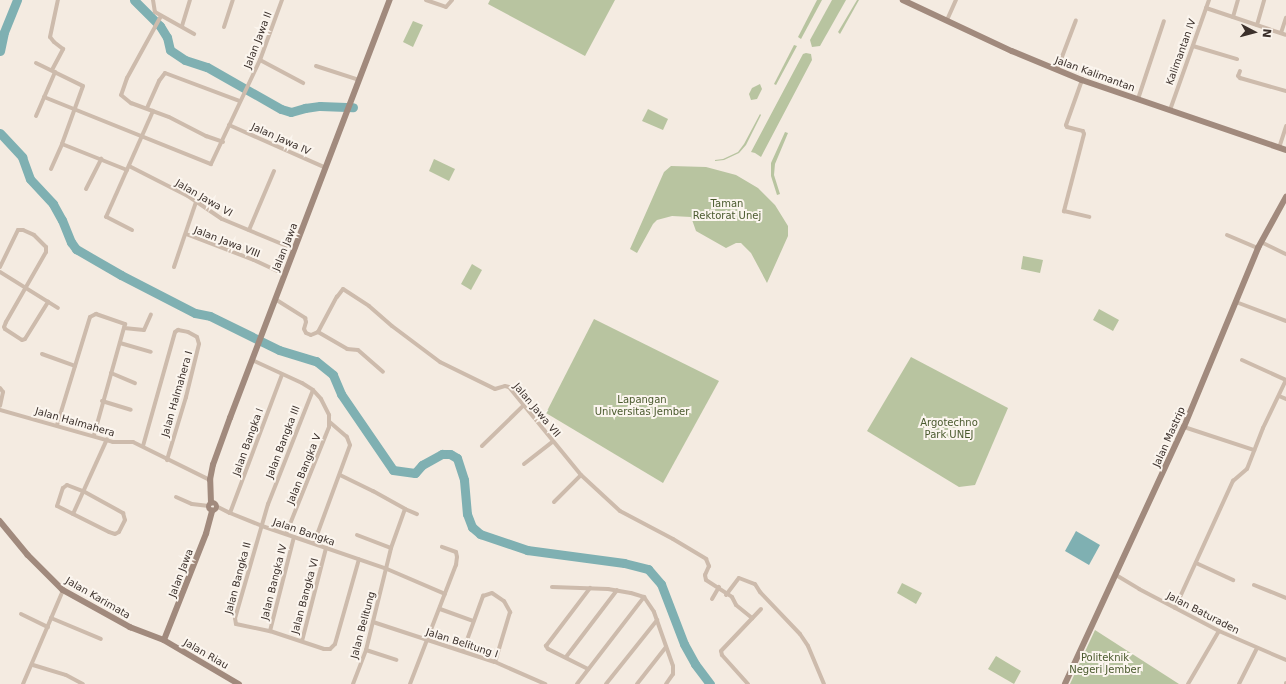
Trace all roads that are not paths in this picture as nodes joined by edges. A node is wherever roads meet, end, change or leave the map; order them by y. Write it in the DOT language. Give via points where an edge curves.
graph roads {
  1 [pos="58,0"];
  2 [pos="153,0"];
  3 [pos="190,0"];
  4 [pos="233,0"];
  5 [pos="282,0"];
  6 [pos="390,0"];
  7 [pos="426,0"];
  8 [pos="452,0"];
  9 [pos="903,0"];
  10 [pos="956,0"];
  11 [pos="1209,0"];
  12 [pos="1238,0"];
  13 [pos="1264,0"];
  14 [pos="1206,8"];
  15 [pos="1233,17"];
  16 [pos="160,18"];
  17 [pos="1286,18"];
  18 [pos="947,20"];
  19 [pos="1076,20"];
  20 [pos="1164,21"];
  21 [pos="182,26"];
  22 [pos="224,26"];
  23 [pos="1257,26"];
  24 [pos="194,34"];
  25 [pos="1284,34"];
  26 [pos="1193,46"];
  27 [pos="1237,58"];
  28 [pos="260,60"];
  29 [pos="36,63"];
  30 [pos="316,66"];
  31 [pos="1057,70"];
  32 [pos="54,71"];
  33 [pos="1240,71"];
  34 [pos="359,80"];
  35 [pos="1082,80"];
  36 [pos="303,83"];
  37 [pos="1286,91"];
  38 [pos="44,97"];
  39 [pos="1138,99"];
  40 [pos="240,101"];
  41 [pos="147,108"];
  42 [pos="76,110"];
  43 [pos="1170,110"];
  44 [pos="153,111"];
  45 [pos="36,116"];
  46 [pos="229,125"];
  47 [pos="1286,126"];
  48 [pos="142,137"];
  49 [pos="223,142"];
  50 [pos="62,144"];
  51 [pos="1279,148"];
  52 [pos="1286,150"];
  53 [pos="101,159"];
  54 [pos="128,168"];
  55 [pos="326,168"];
  56 [pos="51,169"];
  57 [pos="274,171"];
  58 [pos="86,189"];
  59 [pos="1286,196"];
  60 [pos="196,202"];
  61 [pos="1089,216"];
  62 [pos="132,230"];
  63 [pos="249,230"];
  64 [pos="186,234"];
  65 [pos="1226,235"];
  66 [pos="1260,245"];
  67 [pos="294,249"];
  68 [pos="1286,254"];
  69 [pos="0,266"];
  70 [pos="174,267"];
  71 [pos="0,272"];
  72 [pos="284,274"];
  73 [pos="27,288"];
  74 [pos="275,299"];
  75 [pos="48,302"];
  76 [pos="1236,302"];
  77 [pos="58,308"];
  78 [pos="151,314"];
  79 [pos="1286,321"];
  80 [pos="124,328"];
  81 [pos="318,332"];
  82 [pos="120,342"];
  83 [pos="151,352"];
  84 [pos="42,354"];
  85 [pos="253,358"];
  86 [pos="1242,360"];
  87 [pos="75,366"];
  88 [pos="383,372"];
  89 [pos="111,373"];
  90 [pos="282,375"];
  91 [pos="1286,380"];
  92 [pos="135,382"];
  93 [pos="0,388"];
  94 [pos="313,390"];
  95 [pos="1279,396"];
  96 [pos="1286,399"];
  97 [pos="102,401"];
  98 [pos="0,406"];
  99 [pos="523,406"];
  100 [pos="0,410"];
  101 [pos="131,410"];
  102 [pos="330,422"];
  103 [pos="57,425"];
  104 [pos="1184,427"];
  105 [pos="94,435"];
  106 [pos="107,440"];
  107 [pos="552,442"];
  108 [pos="143,446"];
  109 [pos="482,446"];
  110 [pos="1254,450"];
  111 [pos="167,460"];
  112 [pos="524,464"];
  113 [pos="340,475"];
  114 [pos="581,475"];
  115 [pos="210,480"];
  116 [pos="83,492"];
  117 [pos="176,497"];
  118 [pos="554,502"];
  119 [pos="218,506"];
  120 [pos="211,507"];
  121 [pos="405,509"];
  122 [pos="230,513"];
  123 [pos="73,514"];
  124 [pos="417,514"];
  125 [pos="0,521"];
  126 [pos="262,526"];
  127 [pos="286,534"];
  128 [pos="357,535"];
  129 [pos="294,536"];
  130 [pos="314,543"];
  131 [pos="442,547"];
  132 [pos="326,548"];
  133 [pos="391,548"];
  134 [pos="358,559"];
  135 [pos="1196,563"];
  136 [pos="387,569"];
  137 [pos="1116,575"];
  138 [pos="1234,580"];
  139 [pos="1254,585"];
  140 [pos="552,587"];
  141 [pos="590,588"];
  142 [pos="719,588"];
  143 [pos="64,590"];
  144 [pos="617,590"];
  145 [pos="445,594"];
  146 [pos="726,595"];
  147 [pos="644,597"];
  148 [pos="1286,598"];
  149 [pos="712,599"];
  150 [pos="1175,608"];
  151 [pos="440,609"];
  152 [pos="761,609"];
  153 [pos="21,614"];
  154 [pos="51,618"];
  155 [pos="752,618"];
  156 [pos="656,620"];
  157 [pos="473,621"];
  158 [pos="373,622"];
  159 [pos="48,627"];
  160 [pos="270,631"];
  161 [pos="1219,631"];
  162 [pos="101,639"];
  163 [pos="164,640"];
  164 [pos="302,641"];
  165 [pos="427,641"];
  166 [pos="666,647"];
  167 [pos="1257,648"];
  168 [pos="366,650"];
  169 [pos="463,651"];
  170 [pos="566,657"];
  171 [pos="396,660"];
  172 [pos="1286,660"];
  173 [pos="494,662"];
  174 [pos="32,665"];
  175 [pos="588,669"];
  176 [pos="579,683"];
  177 [pos="23,684"];
  178 [pos="83,684"];
  179 [pos="240,684"];
  180 [pos="353,684"];
  181 [pos="410,684"];
  182 [pos="545,684"];
  183 [pos="606,684"];
  184 [pos="636,684"];
  185 [pos="666,684"];
  186 [pos="748,684"];
  187 [pos="824,684"];
  188 [pos="1065,684"];
  189 [pos="1188,684"];
  190 [pos="1239,684"];
  1 -- 32 [label="street" via="50,37 63,49"];
  2 -- 16 [label="street" via="155,12"];
  3 -- 21 [label="street"];
  4 -- 22 [label="street"];
  5 -- 28 [label="street, Jalan Jawa II"];
  6 -- 34 [label="main road, Jalan Jawa"];
  7 -- 8 [label="street" via="446,7"];
  9 -- 18 [label="main road, Jalan Kalimantan"];
  10 -- 18 [label="street"];
  11 -- 14 [label="street, Kalimantan IV"];
  12 -- 15 [label="street"];
  13 -- 23 [label="street"];
  14 -- 15 [label="street"];
  14 -- 26 [label="street, Kalimantan IV"];
  15 -- 23 [label="street"];
  16 -- 21 [label="street"];
  16 -- 41 [label="street" via="120,93 131,102"];
  17 -- 25 [label="street"];
  18 -- 31 [label="main road, Jalan Kalimantan"];
  19 -- 31 [label="street"];
  20 -- 39 [label="street"];
  21 -- 24 [label="street"];
  23 -- 25 [label="street"];
  26 -- 27 [label="street"];
  26 -- 43 [label="street, Kalimantan IV"];
  28 -- 36 [label="street"];
  28 -- 40 [label="street, Jalan Jawa II"];
  29 -- 32 [label="street"];
  30 -- 34 [label="street"];
  31 -- 35 [label="main road, Jalan Kalimantan"];
  32 -- 38 [label="street"];
  32 -- 42 [label="street" via="83,85"];
  33 -- 37 [label="street" via="1240,78"];
  34 -- 55 [label="main road, Jalan Jawa"];
  35 -- 39 [label="main road, Jalan Kalimantan"];
  35 -- 61 [label="street" via="1066,124 1067,127 1083,131 1084,134 1064,210"];
  38 -- 42 [label="street"];
  38 -- 45 [label="street"];
  39 -- 43 [label="main road, Jalan Kalimantan"];
  40 -- 41 [label="street" via="165,73"];
  40 -- 46 [label="street, Jalan Jawa II"];
  41 -- 44 [label="street"];
  42 -- 48 [label="street"];
  42 -- 50 [label="street"];
  43 -- 51 [label="main road, Jalan Kalimantan"];
  44 -- 48 [label="street"];
  44 -- 49 [label="street"];
  46 -- 49 [label="street, Jalan Jawa II"];
  46 -- 55 [label="street, Jalan Jawa IV"];
  47 -- 51 [label="street"];
  48 -- 49 [label="street, Jalan Jawa II" via="209,164 213,164"];
  48 -- 54 [label="street"];
  50 -- 53 [label="street, Jalan Jawa VI"];
  50 -- 56 [label="street"];
  51 -- 52 [label="main road, Jalan Kalimantan"];
  53 -- 54 [label="street, Jalan Jawa VI"];
  53 -- 58 [label="street"];
  54 -- 60 [label="street, Jalan Jawa VI"];
  54 -- 62 [label="street" via="106,217"];
  55 -- 67 [label="main road, Jalan Jawa"];
  57 -- 63 [label="street"];
  59 -- 66 [label="main road, Jalan Mastrip"];
  60 -- 63 [label="street, Jalan Jawa VI" via="222,219"];
  60 -- 64 [label="street"];
  63 -- 67 [label="street, Jalan Jawa VI"];
  64 -- 70 [label="street"];
  64 -- 72 [label="street, Jalan Jawa VIII"];
  65 -- 66 [label="street"];
  66 -- 68 [label="street"];
  66 -- 76 [label="main road, Jalan Mastrip"];
  67 -- 72 [label="main road, Jalan Jawa"];
  69 -- 73 [label="street" via="18,230 34,235 47,249"];
  71 -- 73 [label="street"];
  72 -- 74 [label="main road, Jalan Jawa"];
  73 -- 75 [label="street"];
  73 -- 75 [label="street" via="4,327 19,338 25,339"];
  74 -- 81 [label="street" via="305,318 306,333 310,335"];
  74 -- 85 [label="main road, Jalan Jawa"];
  75 -- 77 [label="street"];
  76 -- 79 [label="street"];
  76 -- 104 [label="main road, Jalan Mastrip"];
  78 -- 80 [label="street" via="144,330"];
  80 -- 82 [label="street"];
  80 -- 87 [label="street" via="125,324 121,321 96,314 90,317"];
  81 -- 88 [label="street" via="347,349 358,350"];
  81 -- 99 [label="street, Jalan Jawa VII" via="343,289 435,358 496,390 504,386 509,387"];
  82 -- 83 [label="street"];
  82 -- 89 [label="street"];
  84 -- 87 [label="street"];
  85 -- 90 [label="street"];
  85 -- 115 [label="main road, Jalan Jawa"];
  86 -- 91 [label="street"];
  87 -- 103 [label="street"];
  89 -- 92 [label="street"];
  89 -- 97 [label="street"];
  90 -- 94 [label="street"];
  90 -- 122 [label="street, Jalan Bangka I"];
  91 -- 95 [label="street"];
  93 -- 98 [label="street" via="3,392"];
  94 -- 102 [label="street, Jalan Bangka V" via="328,410"];
  94 -- 126 [label="street, Jalan Bangka III" via="268,504"];
  95 -- 96 [label="street"];
  95 -- 110 [label="street"];
  97 -- 101 [label="street"];
  97 -- 105 [label="street"];
  99 -- 107 [label="street, Jalan Jawa VII"];
  99 -- 109 [label="street"];
  100 -- 103 [label="street, Jalan Halmahera"];
  102 -- 113 [label="street" via="350,443"];
  102 -- 127 [label="street, Jalan Bangka V"];
  103 -- 105 [label="street, Jalan Halmahera"];
  104 -- 110 [label="street"];
  104 -- 137 [label="main road, Jalan Mastrip"];
  105 -- 106 [label="street, Jalan Halmahera"];
  106 -- 108 [label="street, Jalan Halmahera" via="117,443 133,442"];
  106 -- 116 [label="street"];
  107 -- 112 [label="street"];
  107 -- 114 [label="street, Jalan Jawa VII"];
  108 -- 111 [label="street, Jalan Halmahera"];
  108 -- 111 [label="street, Jalan Halmahera I" via="176,330 188,332 197,337 199,344"];
  110 -- 135 [label="street" via="1247,469 1232,481"];
  111 -- 115 [label="street, Jalan Halmahera"];
  113 -- 121 [label="street"];
  113 -- 130 [label="street"];
  114 -- 118 [label="street"];
  114 -- 142 [label="street, Jalan Jawa VII" via="620,511 673,538 706,559 709,566 706,578"];
  115 -- 120 [label="main road, Jalan Jawa"];
  116 -- 123 [label="street"];
  116 -- 123 [label="street" via="67,485 63,488 57,506"];
  116 -- 123 [label="street" via="121,511 125,516 124,523 119,532 114,534"];
  117 -- 120 [label="street" via="192,504"];
  119 -- 120 [label="main road" via="217,510"];
  119 -- 122 [label="street, Jalan Bangka"];
  120 -- 163 [label="main road, Jalan Jawa" via="206,534"];
  121 -- 124 [label="street"];
  121 -- 133 [label="street, Jalan Belitung"];
  122 -- 126 [label="street, Jalan Bangka"];
  125 -- 143 [label="main road, Jalan Karimata"];
  126 -- 127 [label="street, Jalan Bangka"];
  126 -- 160 [label="street, Jalan Bangka II" via="235,620 239,625"];
  127 -- 129 [label="street, Jalan Bangka"];
  128 -- 133 [label="street"];
  129 -- 130 [label="street, Jalan Bangka"];
  129 -- 160 [label="street, Jalan Bangka IV"];
  130 -- 132 [label="street, Jalan Bangka"];
  131 -- 145 [label="street" via="454,551 457,557"];
  132 -- 134 [label="street, Jalan Bangka"];
  132 -- 164 [label="street, Jalan Bangka VI"];
  133 -- 136 [label="street, Jalan Belitung"];
  134 -- 136 [label="street, Jalan Bangka"];
  134 -- 164 [label="street" via="334,646 324,649"];
  135 -- 138 [label="street"];
  135 -- 150 [label="street"];
  136 -- 145 [label="street, Jalan Bangka"];
  136 -- 158 [label="street, Jalan Belitung"];
  137 -- 150 [label="street, Jalan Baturaden"];
  137 -- 188 [label="main road, Jalan Mastrip"];
  139 -- 148 [label="street"];
  140 -- 141 [label="street"];
  141 -- 144 [label="street"];
  141 -- 170 [label="street" via="546,645 548,649"];
  142 -- 146 [label="street, Jalan Jawa VII"];
  142 -- 149 [label="street"];
  143 -- 154 [label="street"];
  143 -- 163 [label="main road, Jalan Karimata" via="130,627"];
  144 -- 147 [label="street"];
  144 -- 170 [label="street"];
  145 -- 151 [label="street"];
  146 -- 155 [label="street, Jalan Jawa VII" via="732,597 736,605"];
  146 -- 187 [label="street" via="739,578 755,584 800,634 808,646"];
  147 -- 156 [label="street" via="650,604"];
  147 -- 175 [label="street"];
  150 -- 161 [label="street, Jalan Baturaden"];
  151 -- 157 [label="street"];
  151 -- 165 [label="street"];
  152 -- 155 [label="street"];
  153 -- 159 [label="street"];
  154 -- 159 [label="street"];
  154 -- 162 [label="street"];
  155 -- 186 [label="street" via="721,651"];
  156 -- 166 [label="street"];
  156 -- 183 [label="street"];
  157 -- 169 [label="street"];
  157 -- 173 [label="street" via="485,594 494,594 509,607 510,616"];
  158 -- 165 [label="street, Jalan Belitung I"];
  158 -- 168 [label="street, Jalan Belitung"];
  159 -- 174 [label="street"];
  160 -- 164 [label="street, Jalan Bangka VI"];
  161 -- 167 [label="street, Jalan Baturaden"];
  161 -- 189 [label="street"];
  163 -- 179 [label="main road, Jalan Riau"];
  165 -- 169 [label="street, Jalan Belitung I"];
  165 -- 181 [label="street"];
  166 -- 184 [label="street"];
  166 -- 185 [label="street" via="674,670"];
  167 -- 172 [label="street, Jalan Baturaden"];
  167 -- 190 [label="street"];
  168 -- 171 [label="street"];
  168 -- 180 [label="street, Jalan Belitung"];
  169 -- 173 [label="street, Jalan Belitung I"];
  170 -- 175 [label="street"];
  173 -- 182 [label="street, Jalan Belitung I"];
  174 -- 177 [label="street"];
  174 -- 178 [label="street" via="66,675"];
  175 -- 176 [label="street"];
}
